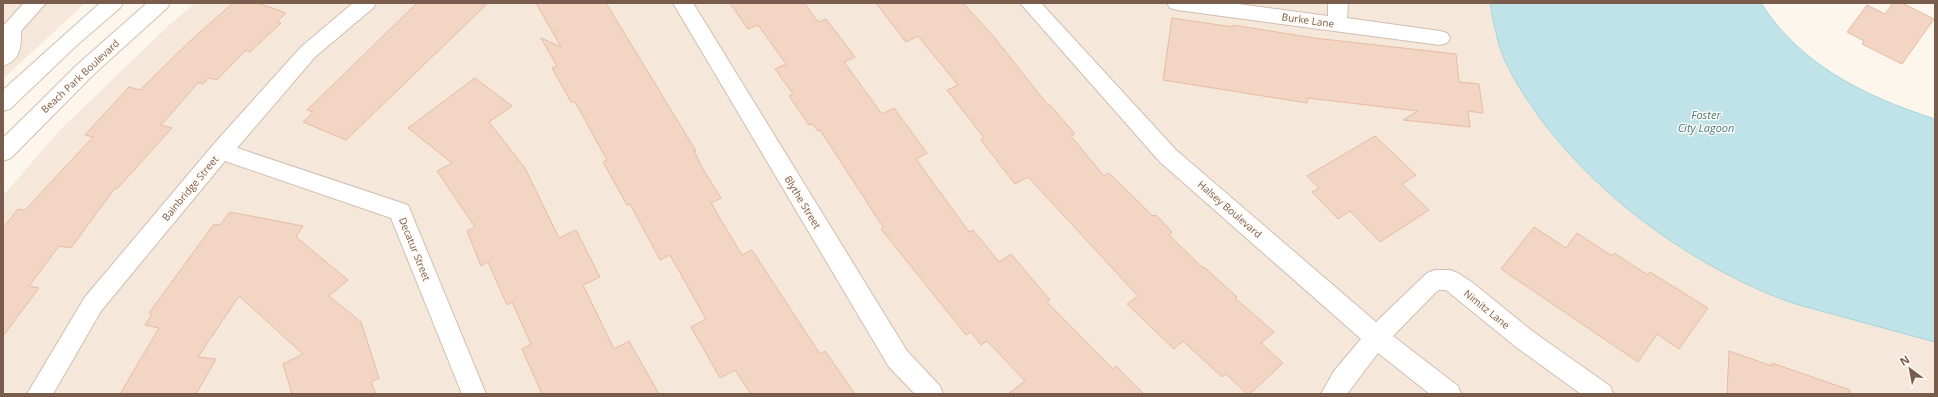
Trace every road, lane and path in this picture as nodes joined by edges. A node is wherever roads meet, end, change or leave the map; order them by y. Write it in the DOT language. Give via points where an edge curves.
graph roads {
  1 [pos="36,3"];
  2 [pos="113,3"];
  3 [pos="160,3"];
  4 [pos="366,3"];
  5 [pos="683,3"];
  6 [pos="1030,3"];
  7 [pos="1177,3"];
  8 [pos="1338,3"];
  9 [pos="1337,24"];
  10 [pos="1440,38"];
  11 [pos="3,58"];
  12 [pos="3,103"];
  13 [pos="221,151"];
  14 [pos="3,152"];
  15 [pos="1376,337"];
  16 [pos="39,394"];
  17 [pos="474,394"];
  18 [pos="931,394"];
  19 [pos="1333,394"];
  20 [pos="1449,394"];
  21 [pos="1601,394"];
  1 -- 11 [label="street" via="11,29 11,50"];
  2 -- 12 [label="street"];
  3 -- 14 [label="street, Beach Park Boulevard" via="86,69"];
  4 -- 13 [label="street, Bainbridge Street" via="308,52"];
  5 -- 18 [label="street, Blythe Street" via="898,359"];
  6 -- 15 [label="street, Halsey Boulevard" via="1168,156"];
  7 -- 9 [label="street, Burke Lane"];
  8 -- 9 [label="street"];
  9 -- 10 [label="street, Burke Lane"];
  13 -- 16 [label="street, Bainbridge Street" via="93,304"];
  13 -- 17 [label="street, Decatur Street" via="400,212"];
  15 -- 19 [label="street, Nimitz Lane"];
  15 -- 20 [label="street, Halsey Boulevard"];
  15 -- 21 [label="street, Nimitz Lane" via="1427,286 1435,280 1450,280 1524,339"];
}
